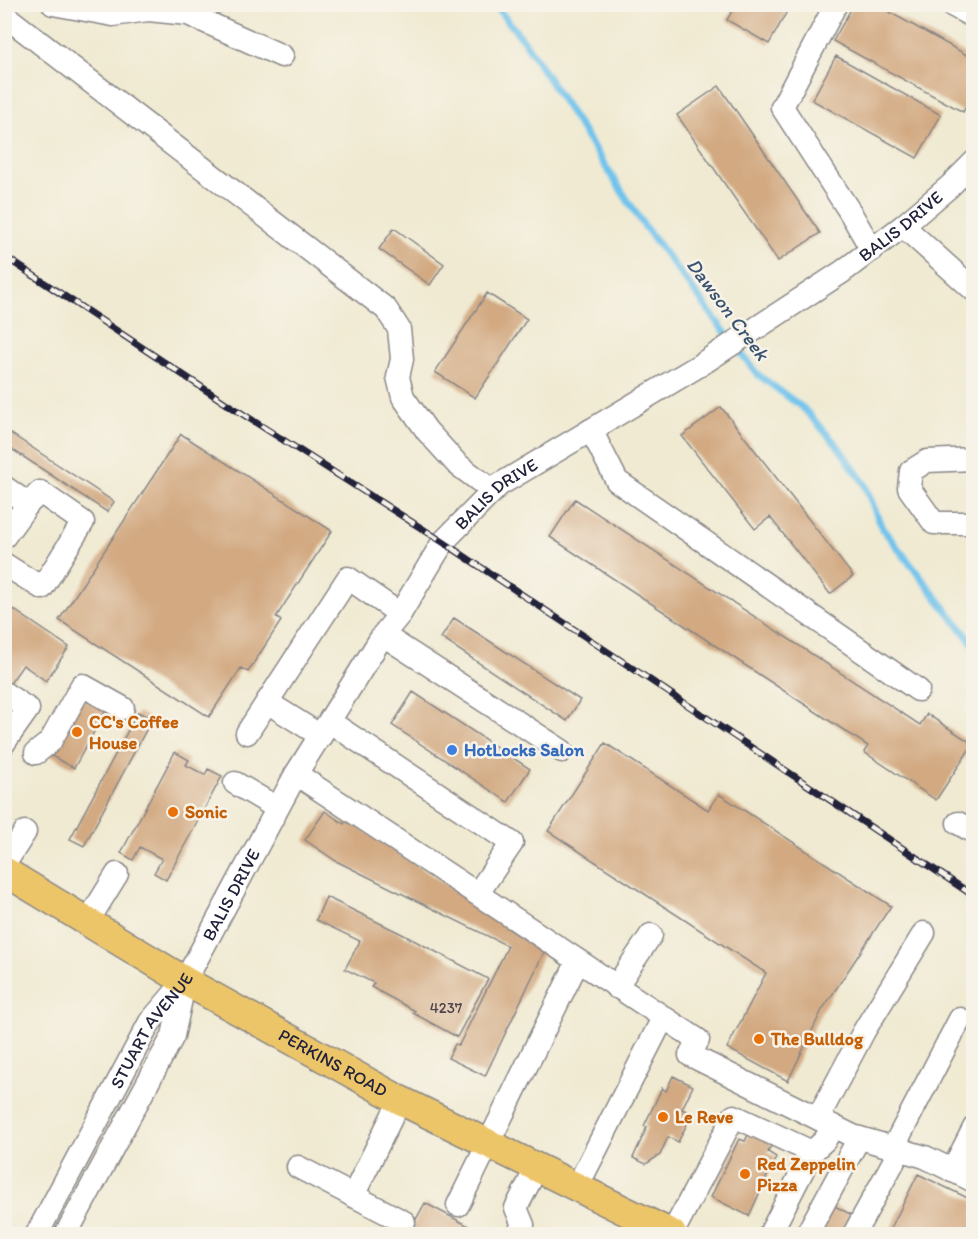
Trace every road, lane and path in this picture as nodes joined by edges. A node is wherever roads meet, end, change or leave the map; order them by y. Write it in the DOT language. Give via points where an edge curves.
graph roads {
  1 [pos="53,4"];
  2 [pos="836,4"];
  3 [pos="950,4"];
  4 [pos="4,15"];
  5 [pos="974,16"];
  6 [pos="282,56"];
  7 [pos="974,162"];
  8 [pos="903,226"];
  9 [pos="872,250"];
  10 [pos="974,290"];
  11 [pos="591,430"];
  12 [pos="974,459"];
  13 [pos="4,486"];
  14 [pos="493,491"];
  15 [pos="28,504"];
  16 [pos="974,523"];
  17 [pos="4,537"];
  18 [pos="4,564"];
  19 [pos="400,614"];
  20 [pos="383,635"];
  21 [pos="918,690"];
  22 [pos="7,700"];
  23 [pos="267,702"];
  24 [pos="123,708"];
  25 [pos="325,729"];
  26 [pos="247,734"];
  27 [pos="4,743"];
  28 [pos="562,751"];
  29 [pos="36,753"];
  30 [pos="297,774"];
  31 [pos="235,783"];
  32 [pos="277,808"];
  33 [pos="25,832"];
  34 [pos="4,865"];
  35 [pos="4,871"];
  36 [pos="117,874"];
  37 [pos="478,893"];
  38 [pos="88,921"];
  39 [pos="924,933"];
  40 [pos="651,935"];
  41 [pos="578,961"];
  42 [pos="185,981"];
  43 [pos="616,987"];
  44 [pos="663,1018"];
  45 [pos="960,1019"];
  46 [pos="400,1100"];
  47 [pos="825,1122"];
  48 [pos="974,1128"];
  49 [pos="860,1138"];
  50 [pos="489,1143"];
  51 [pos="896,1149"];
  52 [pos="812,1152"];
  53 [pos="298,1167"];
  54 [pos="537,1167"];
  55 [pos="952,1171"];
  56 [pos="974,1181"];
  57 [pos="577,1187"];
  58 [pos="353,1196"];
  59 [pos="458,1204"];
  60 [pos="404,1222"];
  61 [pos="640,1227"];
  62 [pos="37,1234"];
  63 [pos="66,1234"];
  64 [pos="518,1234"];
  65 [pos="672,1234"];
  66 [pos="770,1234"];
  67 [pos="807,1234"];
  68 [pos="854,1234"];
  1 -- 6 [label="street" via="113,15 148,10 188,14"];
  2 -- 9 [label="street" via="782,107"];
  3 -- 5 [label="street"];
  4 -- 14 [label="street" via="386,309 399,329 402,359 398,377 403,397 456,464"];
  7 -- 8 [label="street, BALIS DRIVE"];
  8 -- 9 [label="street, BALIS DRIVE"];
  8 -- 10 [label="street"];
  9 -- 11 [label="street, BALIS DRIVE" via="789,308"];
  11 -- 14 [label="street, BALIS DRIVE"];
  11 -- 21 [label="street" via="617,481"];
  12 -- 16 [label="street" via="927,461 912,471 909,488 934,523"];
  13 -- 15 [label="street"];
  14 -- 19 [label="street, BALIS DRIVE" via="443,542"];
  15 -- 17 [label="street"];
  15 -- 18 [label="street" via="40,492 83,522 42,588"];
  19 -- 20 [label="street, BALIS DRIVE"];
  19 -- 23 [label="street" via="348,578"];
  20 -- 25 [label="street, BALIS DRIVE"];
  20 -- 28 [label="street"];
  22 -- 27 [label="street" via="28,709"];
  23 -- 25 [label="street"];
  23 -- 26 [label="street"];
  24 -- 29 [label="street" via="82,685 50,742"];
  25 -- 30 [label="street, BALIS DRIVE"];
  25 -- 37 [label="street" via="512,843"];
  30 -- 32 [label="street, BALIS DRIVE"];
  30 -- 37 [label="street"];
  31 -- 32 [label="street"];
  32 -- 42 [label="street, BALIS DRIVE"];
  33 -- 34 [label="street"];
  35 -- 38 [label="main road, PERKINS ROAD"];
  36 -- 38 [label="street"];
  37 -- 41 [label="street"];
  38 -- 42 [label="main road, PERKINS ROAD"];
  39 -- 47 [label="street" via="864,1031"];
  40 -- 43 [label="street"];
  41 -- 43 [label="street"];
  41 -- 50 [label="street"];
  42 -- 46 [label="main road, PERKINS ROAD"];
  42 -- 62 [label="street, STUART AVENUE" via="150,1022"];
  42 -- 63 [label="street, STUART AVENUE" via="173,1036"];
  43 -- 44 [label="street"];
  44 -- 47 [label="street" via="698,1040 690,1055"];
  44 -- 57 [label="street"];
  45 -- 51 [label="street"];
  46 -- 50 [label="main road, PERKINS ROAD"];
  46 -- 58 [label="street"];
  47 -- 49 [label="street"];
  47 -- 52 [label="street" via="825,1140"];
  48 -- 55 [label="street"];
  49 -- 51 [label="street"];
  49 -- 67 [label="street"];
  50 -- 54 [label="main road, PERKINS ROAD"];
  50 -- 59 [label="street"];
  51 -- 55 [label="street" via="925,1157"];
  51 -- 68 [label="street"];
  52 -- 65 [label="street" via="734,1116"];
  52 -- 66 [label="street"];
  53 -- 58 [label="street"];
  54 -- 57 [label="main road, PERKINS ROAD"];
  54 -- 64 [label="street" via="516,1208 523,1224"];
  55 -- 56 [label="street"];
  57 -- 61 [label="main road, PERKINS ROAD"];
  58 -- 60 [label="street"];
  61 -- 65 [label="main road, PERKINS ROAD"];
}
